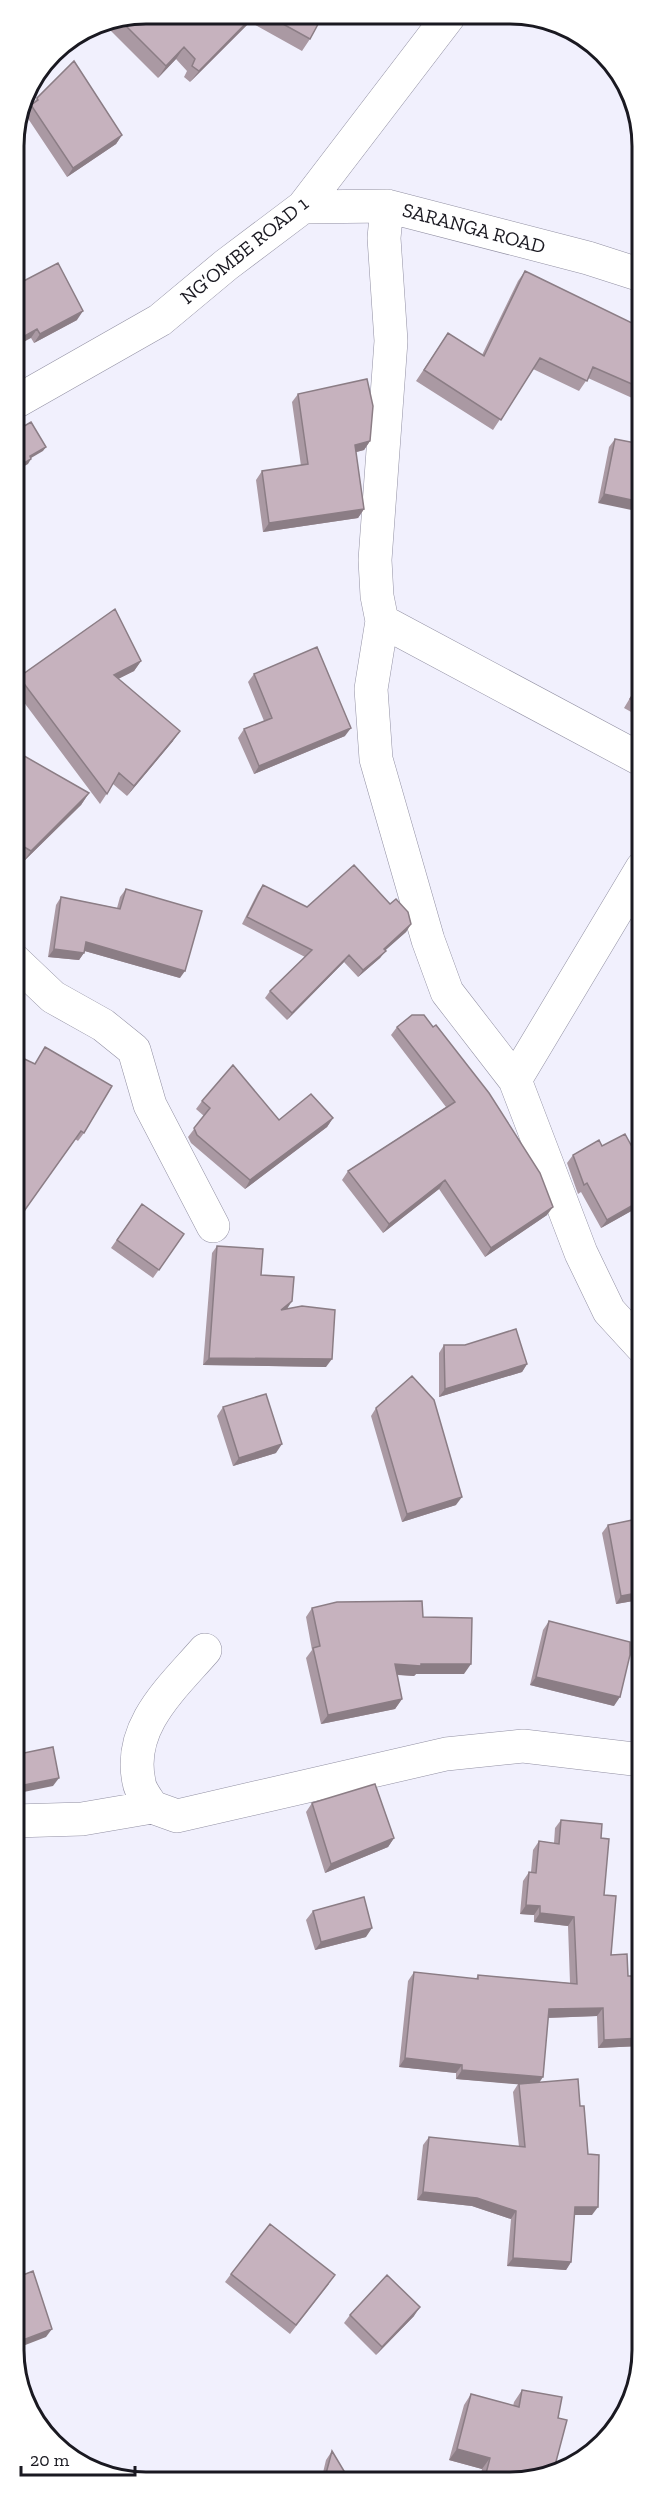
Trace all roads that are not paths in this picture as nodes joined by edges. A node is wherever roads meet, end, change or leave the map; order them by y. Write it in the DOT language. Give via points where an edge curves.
graph roads {
  1 [pos="443,24"];
  2 [pos="387,206"];
  3 [pos="303,207"];
  4 [pos="632,272"];
  5 [pos="24,397"];
  6 [pos="382,621"];
  7 [pos="632,755"];
  8 [pos="632,885"];
  9 [pos="24,969"];
  10 [pos="515,1080"];
  11 [pos="213,1226"];
  12 [pos="632,1336"];
  13 [pos="205,1650"];
  14 [pos="632,1759"];
  15 [pos="152,1807"];
  16 [pos="24,1821"];
  1 -- 3 [label="street, NG’OMBE ROAD 1"];
  2 -- 3 [label="street, SARANGA ROAD"];
  2 -- 4 [label="street, SARANGA ROAD"];
  2 -- 6 [label="street" via="384,238 391,341 375,560 376,596"];
  3 -- 5 [label="street, NG’OMBE ROAD 1" via="160,320"];
  6 -- 7 [label="street"];
  6 -- 10 [label="street" via="371,689 376,759 428,940 447,992"];
  8 -- 10 [label="street"];
  9 -- 11 [label="street" via="53,997 103,1025 134,1050 150,1104"];
  10 -- 12 [label="street" via="581,1253 609,1311"];
  13 -- 15 [label="street" via="156,1706 138,1744 139,1784"];
  14 -- 15 [label="street" via="523,1746 446,1754 177,1816"];
  15 -- 16 [label="street" via="82,1819"];
}
